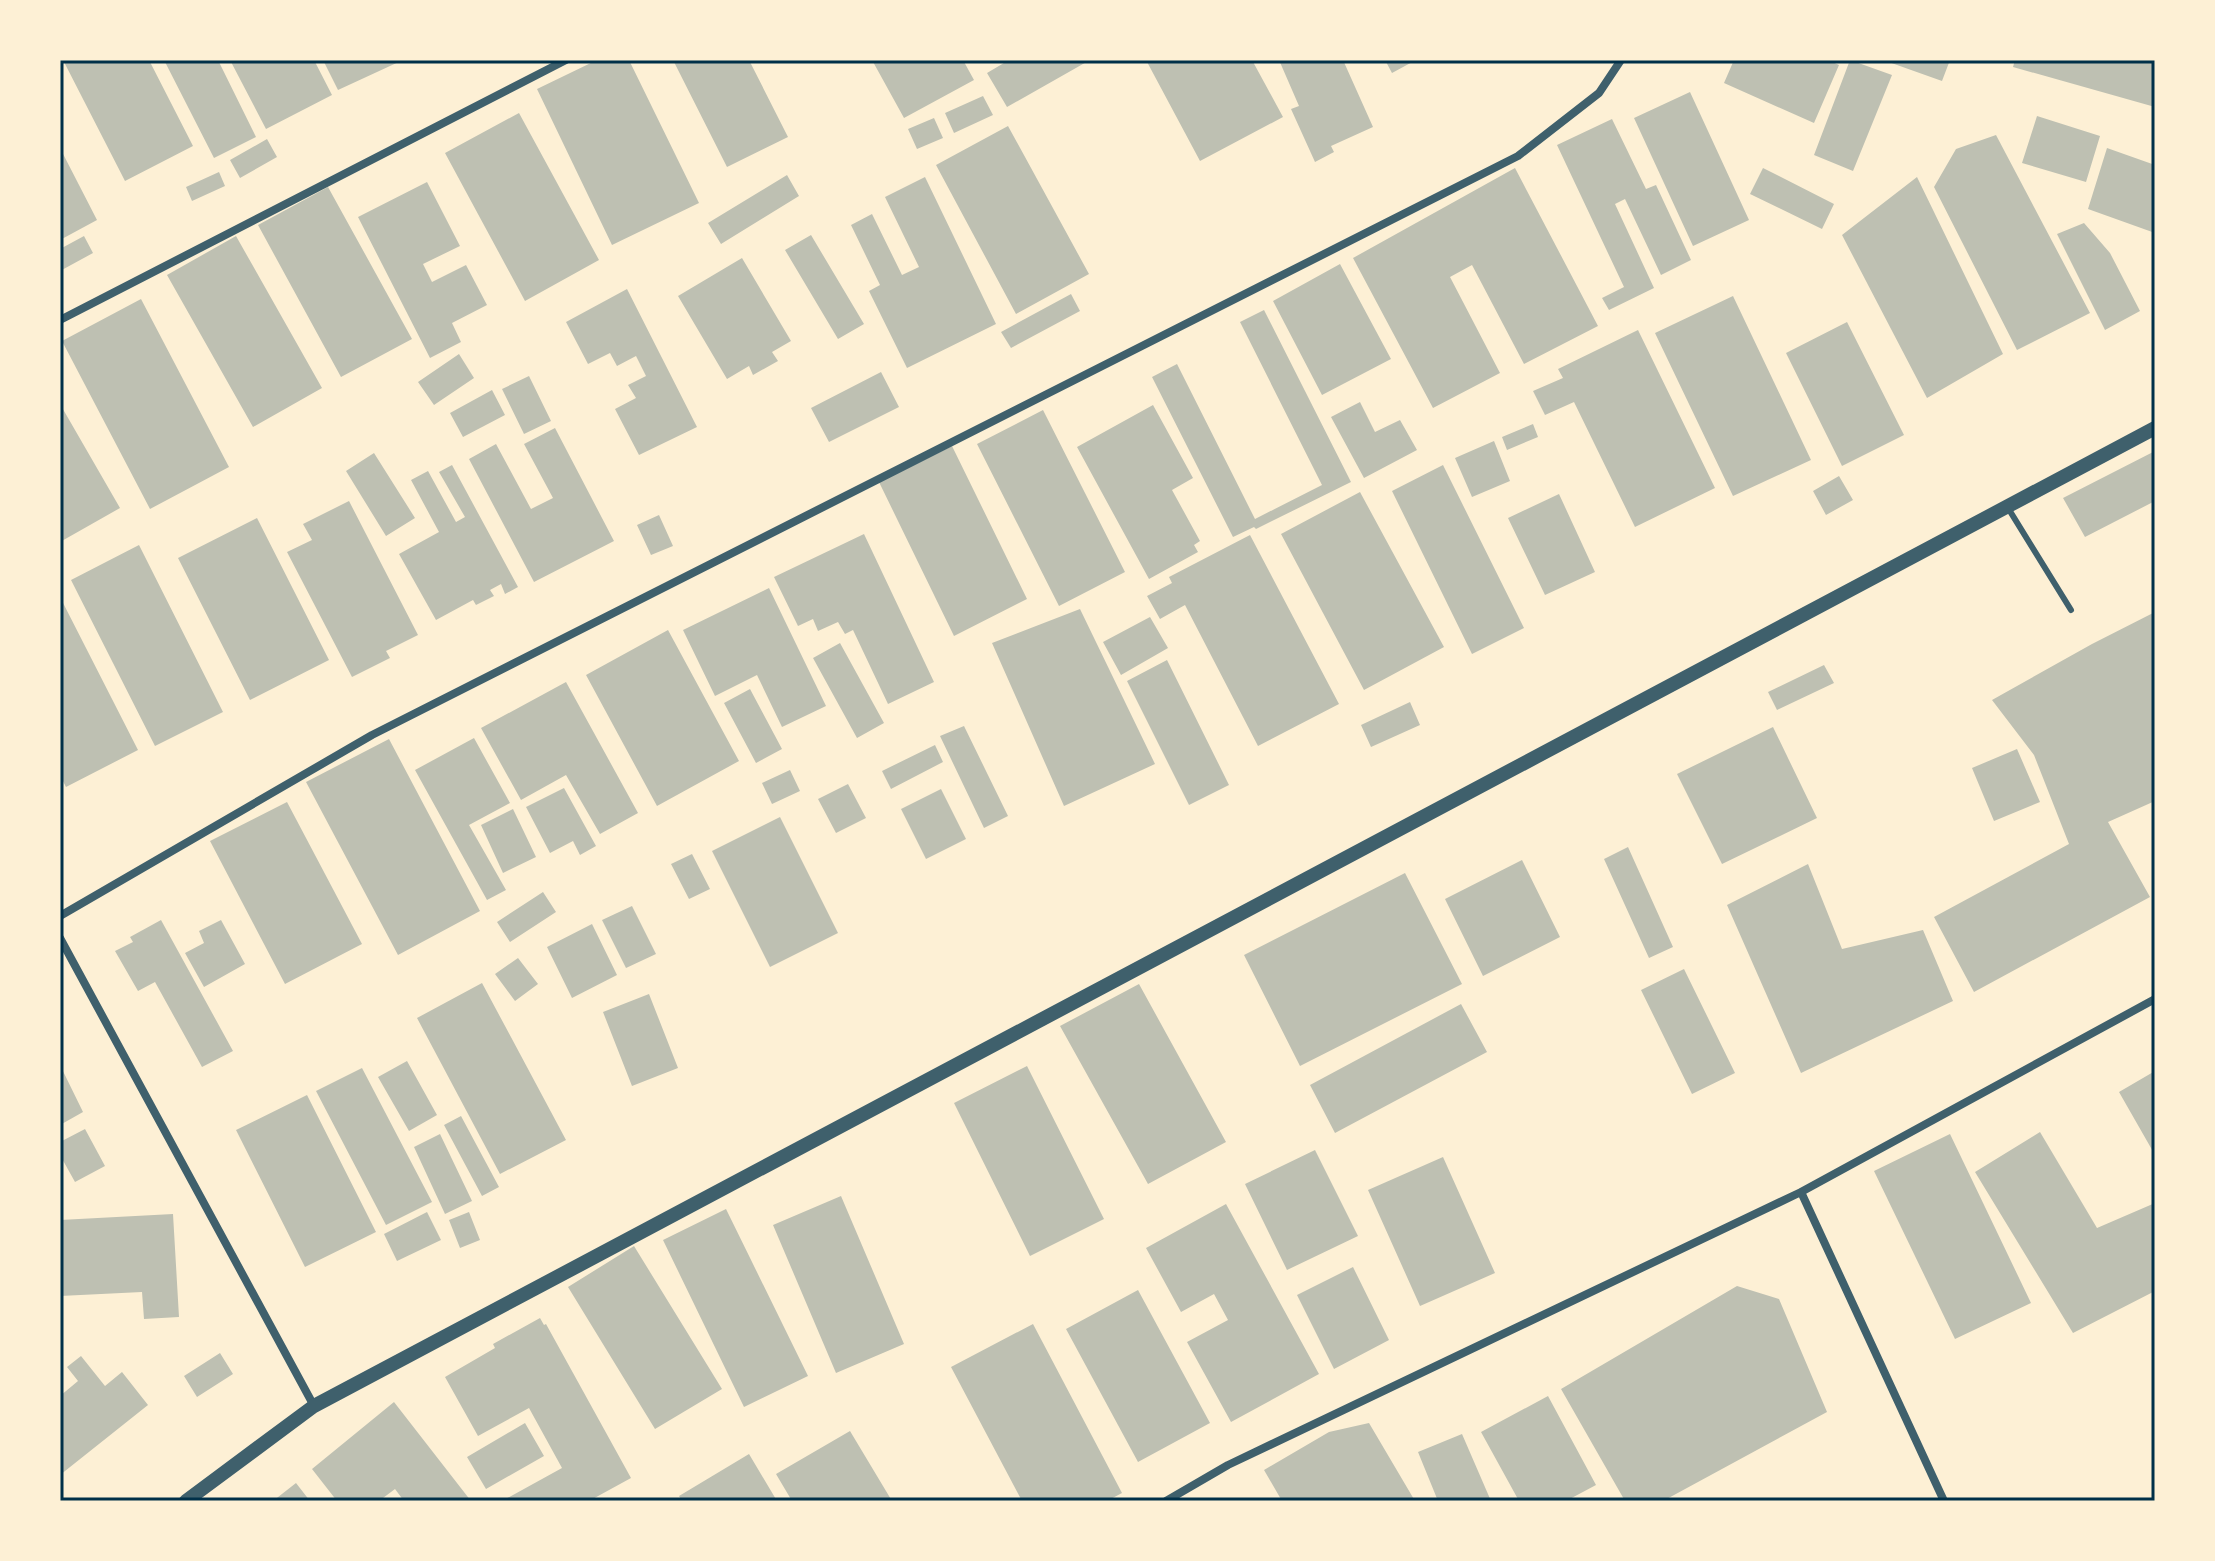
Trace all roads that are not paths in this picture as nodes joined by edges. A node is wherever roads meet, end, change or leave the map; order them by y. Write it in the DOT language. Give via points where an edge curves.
graph roads {
  1 [pos="566,60"];
  2 [pos="1621,60"];
  3 [pos="60,320"];
  4 [pos="2155,428"];
  5 [pos="2008,508"];
  6 [pos="2071,610"];
  7 [pos="60,916"];
  8 [pos="60,938"];
  9 [pos="2155,999"];
  10 [pos="1801,1192"];
  11 [pos="314,1406"];
  12 [pos="186,1501"];
  13 [pos="1166,1501"];
  14 [pos="1944,1501"];
  1 -- 3 [label="street"];
  2 -- 7 [label="street" via="1599,93 1518,156 372,735"];
  4 -- 5 [label="street"];
  5 -- 6 [label="lane"];
  5 -- 11 [label="street"];
  8 -- 11 [label="street"];
  9 -- 10 [label="street"];
  10 -- 13 [label="street" via="1228,1465"];
  10 -- 14 [label="street"];
  11 -- 12 [label="street"];
}
